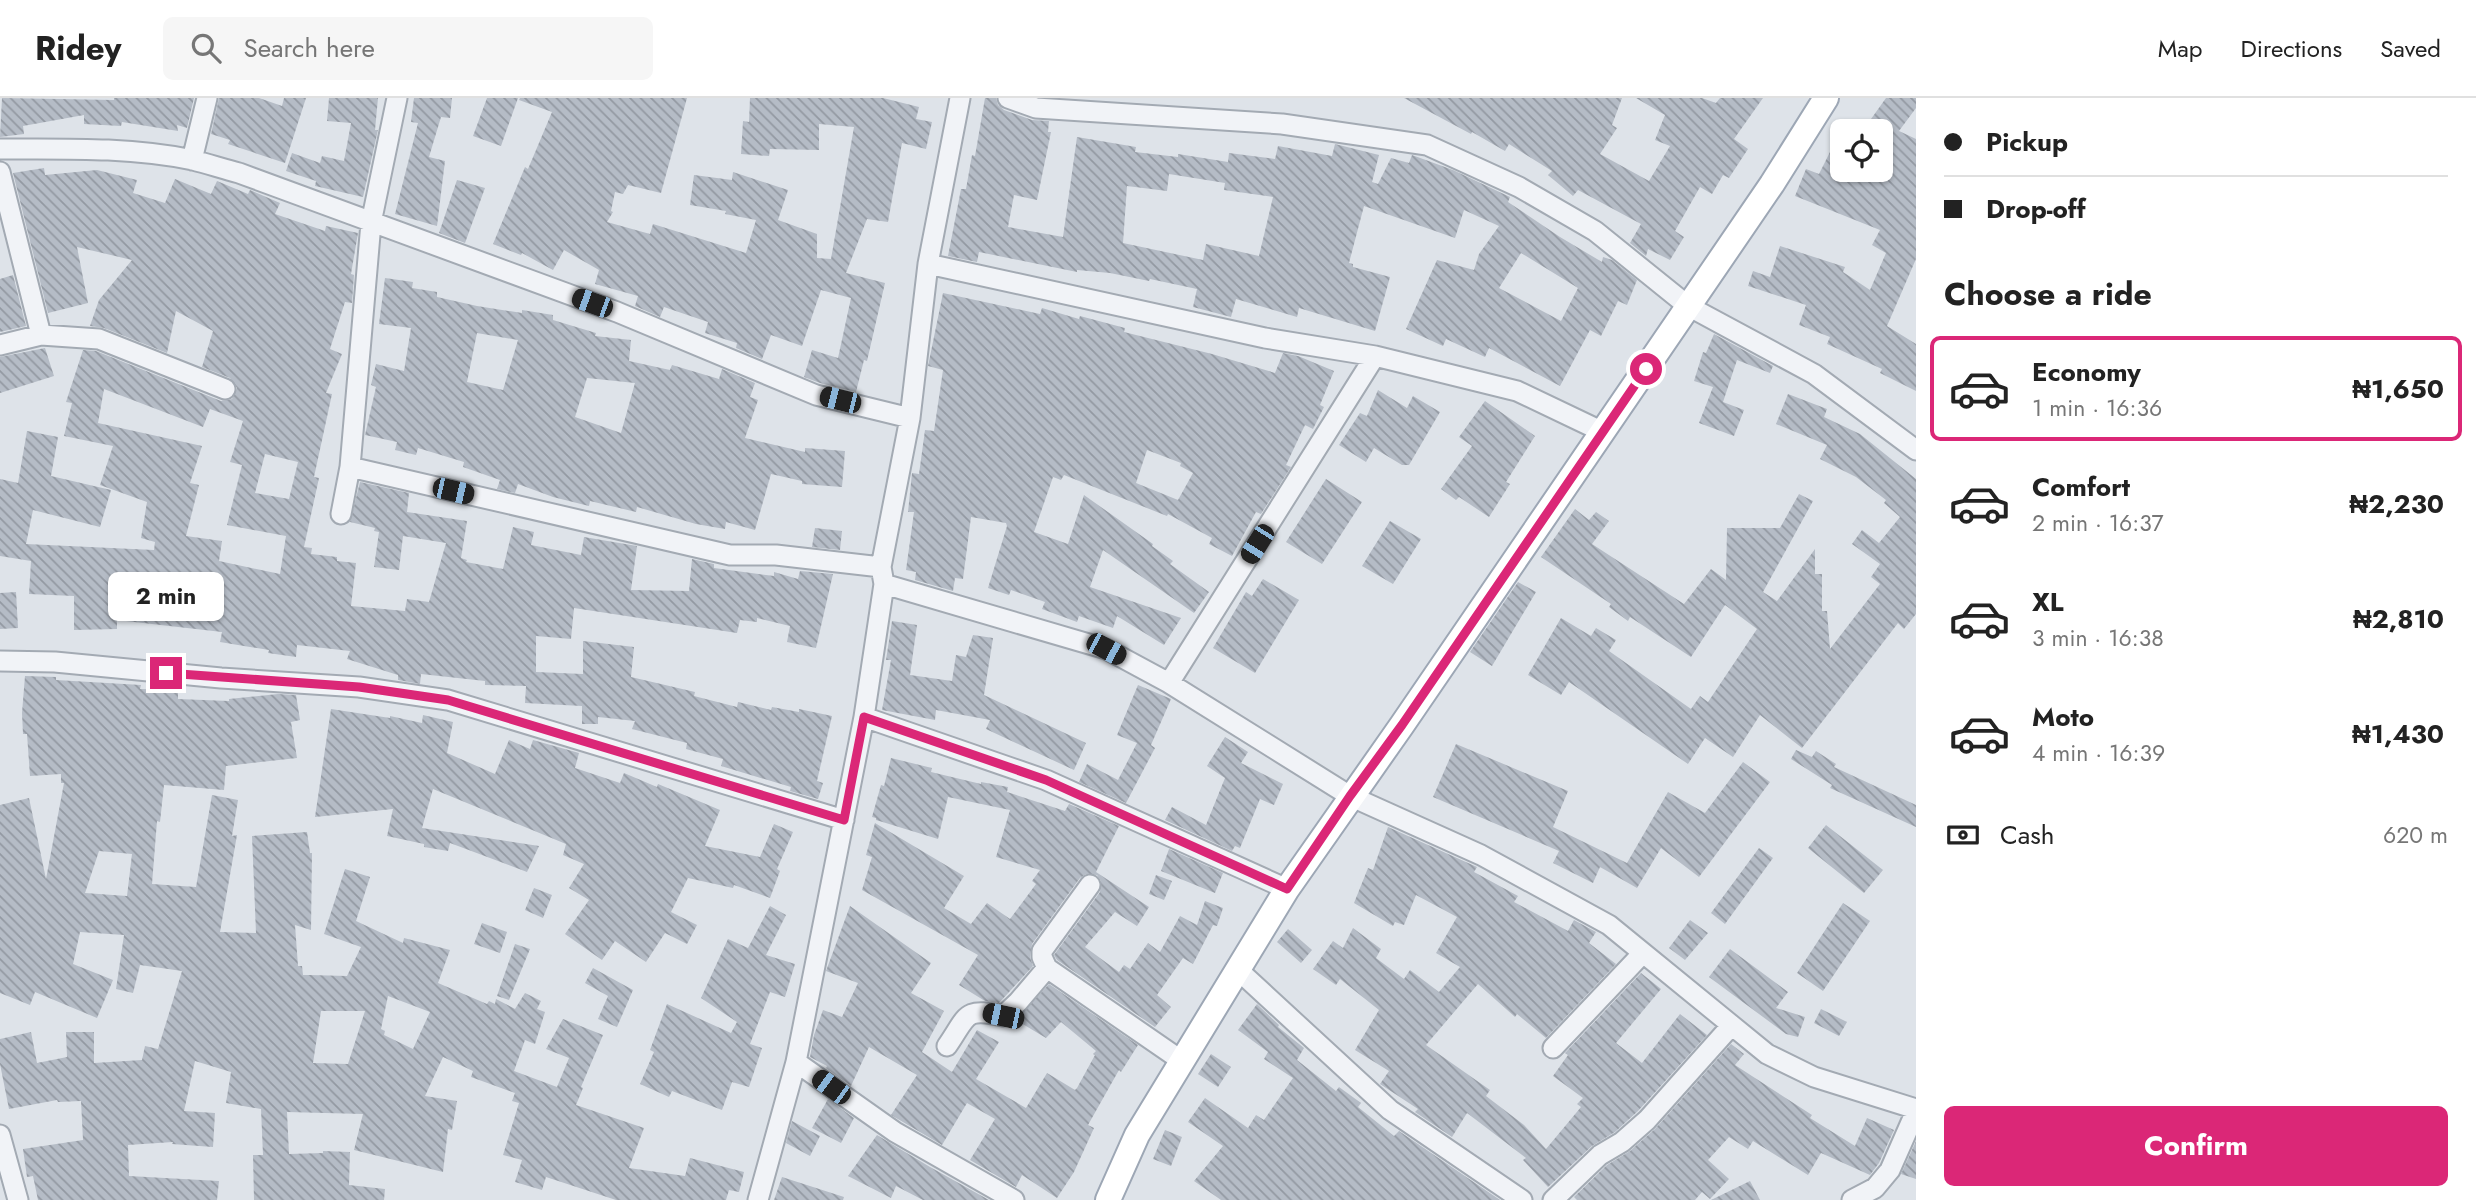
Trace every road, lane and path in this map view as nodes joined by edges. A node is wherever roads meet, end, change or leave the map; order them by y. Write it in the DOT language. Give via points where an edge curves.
graph roads {
  1 [pos="207,98"];
  2 [pos="397,98"];
  3 [pos="960,98"];
  4 [pos="1008,98"];
  5 [pos="1826,98"];
  6 [pos="0,149"];
  7 [pos="192,160"];
  8 [pos="0,172"];
  9 [pos="371,223"];
  10 [pos="928,264"];
  11 [pos="1688,306"];
  12 [pos="41,335"];
  13 [pos="0,345"];
  14 [pos="1375,356"];
  15 [pos="225,389"];
  16 [pos="910,418"];
  17 [pos="1603,432"];
  18 [pos="1916,450"];
  19 [pos="350,467"];
  20 [pos="341,514"];
  21 [pos="882,576"];
  22 [pos="0,661"];
  23 [pos="1169,683"];
  24 [pos="864,717"];
  25 [pos="1350,796"];
  26 [pos="844,820"];
  27 [pos="1090,885"];
  28 [pos="1287,889"];
  29 [pos="1642,954"];
  30 [pos="1047,968"];
  31 [pos="1237,969"];
  32 [pos="1731,1026"];
  33 [pos="947,1046"];
  34 [pos="1553,1048"];
  35 [pos="1182,1060"];
  36 [pos="796,1062"];
  37 [pos="1916,1110"];
  38 [pos="0,1135"];
  39 [pos="18,1200"];
  40 [pos="758,1200"];
  41 [pos="1014,1200"];
  42 [pos="1108,1200"];
  43 [pos="1522,1200"];
  44 [pos="1553,1200"];
  45 [pos="1852,1200"];
  1 -- 7 [label="street"];
  2 -- 9 [label="street"];
  3 -- 10 [label="street"];
  4 -- 11 [label="street" via="1036,108 1282,124 1427,145 1519,187 1595,232"];
  5 -- 11 [label="main road"];
  6 -- 7 [label="street" via="79,149"];
  7 -- 9 [label="street"];
  8 -- 12 [label="street"];
  9 -- 16 [label="street" via="617,312 816,395"];
  9 -- 19 [label="street"];
  10 -- 14 [label="street" via="1265,338"];
  10 -- 16 [label="street"];
  11 -- 17 [label="main road"];
  11 -- 18 [label="street" via="1814,374"];
  12 -- 13 [label="street"];
  12 -- 15 [label="street" via="99,339"];
  14 -- 17 [label="street" via="1517,391"];
  14 -- 23 [label="street"];
  16 -- 21 [label="street"];
  17 -- 25 [label="main road"];
  19 -- 20 [label="street"];
  19 -- 21 [label="street" via="730,555 776,555"];
  21 -- 23 [label="street" via="1106,649"];
  21 -- 24 [label="street"];
  22 -- 26 [label="street" via="359,687 448,700"];
  23 -- 25 [label="street"];
  24 -- 26 [label="street"];
  24 -- 28 [label="street" via="1046,780"];
  25 -- 28 [label="main road"];
  25 -- 29 [label="street" via="1481,855 1609,925"];
  26 -- 36 [label="street"];
  27 -- 30 [label="street" via="1042,951"];
  28 -- 31 [label="main road"];
  29 -- 32 [label="street"];
  29 -- 34 [label="street"];
  30 -- 33 [label="street" via="1003,1016 970,1014"];
  30 -- 35 [label="street"];
  31 -- 35 [label="main road"];
  31 -- 43 [label="street" via="1390,1110"];
  32 -- 37 [label="street" via="1767,1054 1814,1077"];
  32 -- 44 [label="street" via="1647,1119"];
  35 -- 42 [label="main road" via="1137,1135"];
  36 -- 40 [label="street"];
  36 -- 41 [label="street" via="895,1132"];
  37 -- 45 [label="street" via="1890,1170 1875,1188"];
  38 -- 39 [label="street"];
}
